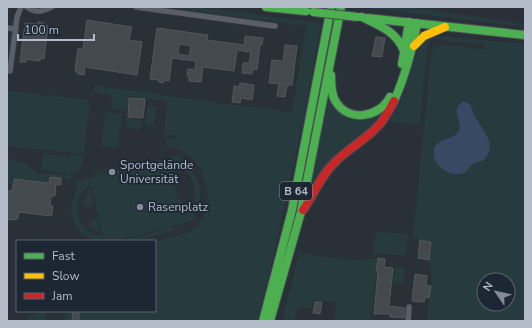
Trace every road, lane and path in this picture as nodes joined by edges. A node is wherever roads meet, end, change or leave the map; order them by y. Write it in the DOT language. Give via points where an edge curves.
graph roads {
  1 [pos="22,7"];
  2 [pos="27,7"];
  3 [pos="52,7"];
  4 [pos="136,7"];
  5 [pos="266,7"];
  6 [pos="298,7"];
  7 [pos="331,7"];
  8 [pos="341,7"];
  9 [pos="310,12"];
  10 [pos="360,17"];
  11 [pos="413,23"];
  12 [pos="275,26"];
  13 [pos="445,27"];
  14 [pos="7,28"];
  15 [pos="16,29"];
  16 [pos="525,35"];
  17 [pos="408,50"];
  18 [pos="332,56"];
  19 [pos="10,71"];
  20 [pos="300,212"];
  21 [pos="409,307"];
  22 [pos="263,321"];
  23 [pos="270,321"];
  24 [pos="408,321"];
  1 -- 15 [label="street" via="17,16"];
  2 -- 3 [label="street" via="38,12"];
  4 -- 12 [label="street"];
  5 -- 9 [label="main road"];
  6 -- 9 [label="main road"];
  7 -- 22 [label="main road, B 64" via="292,210"];
  8 -- 18 [label="main road, B 64"];
  9 -- 10 [label="main road, bridge"];
  10 -- 11 [label="main road"];
  10 -- 17 [label="main road" via="388,30"];
  11 -- 13 [label="main road"];
  11 -- 17 [label="main road"];
  13 -- 16 [label="main road"];
  13 -- 17 [label="main road" via="419,39"];
  14 -- 15 [label="street"];
  15 -- 19 [label="street"];
  17 -- 18 [label="main road" via="393,93 385,105 375,112 358,116 349,114 335,102 331,84"];
  17 -- 20 [label="main road" via="396,97 386,116 326,173"];
  18 -- 20 [label="main road, B 64"];
  20 -- 23 [label="main road, B 64"];
  21 -- 24 [label="street"];
}
